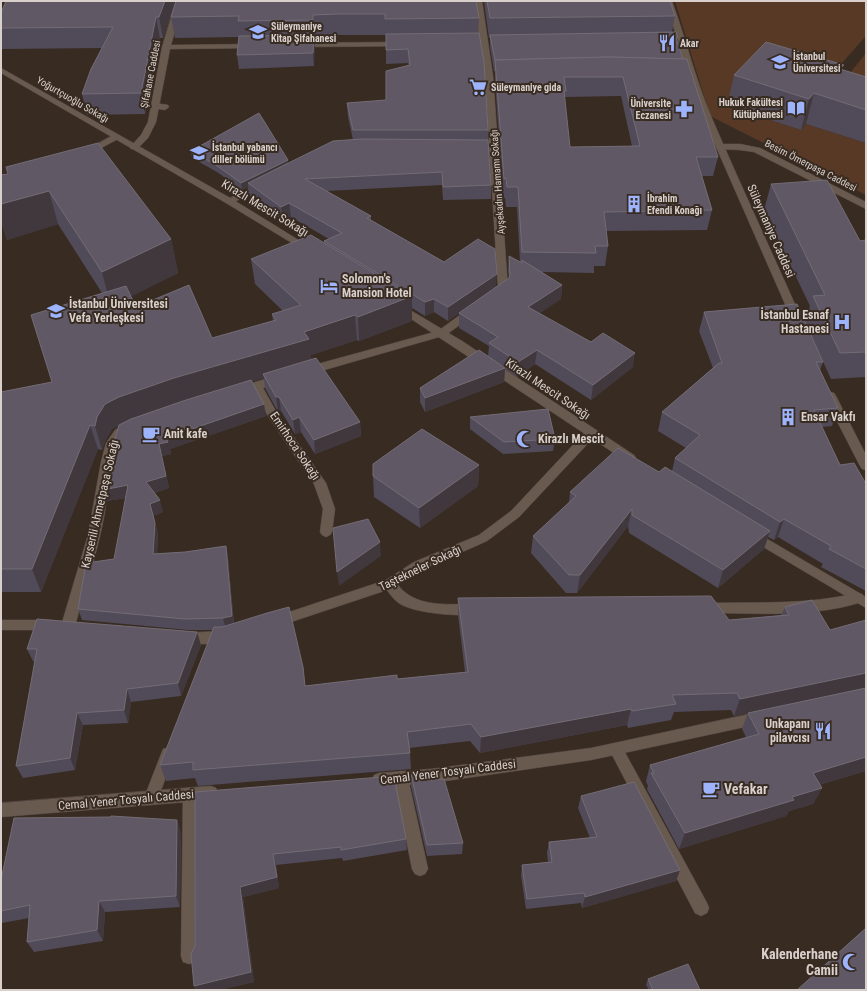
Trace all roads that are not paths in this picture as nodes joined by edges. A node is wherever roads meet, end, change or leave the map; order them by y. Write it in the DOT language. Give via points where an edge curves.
graph roads {
  1 [pos="180,1"];
  2 [pos="478,1"];
  3 [pos="668,1"];
  4 [pos="413,44"];
  5 [pos="288,45"];
  6 [pos="264,46"];
  7 [pos="166,47"];
  8 [pos="1,70"];
  9 [pos="155,106"];
  10 [pos="165,107"];
  11 [pos="115,137"];
  12 [pos="134,147"];
  13 [pos="720,147"];
  14 [pos="78,157"];
  15 [pos="270,181"];
  16 [pos="229,202"];
  17 [pos="866,206"];
  18 [pos="318,256"];
  19 [pos="491,298"];
  20 [pos="390,300"];
  21 [pos="479,306"];
  22 [pos="800,329"];
  23 [pos="442,333"];
  24 [pos="257,386"];
  25 [pos="826,387"];
  26 [pos="228,395"];
  27 [pos="137,423"];
  28 [pos="591,433"];
  29 [pos="639,463"];
  30 [pos="866,466"];
  31 [pos="743,529"];
  32 [pos="326,532"];
  33 [pos="390,584"];
  34 [pos="861,600"];
  35 [pos="694,608"];
  36 [pos="486,610"];
  37 [pos="1,624"];
  38 [pos="68,626"];
  39 [pos="261,626"];
  40 [pos="83,627"];
  41 [pos="240,633"];
  42 [pos="173,639"];
  43 [pos="212,639"];
  44 [pos="206,653"];
  45 [pos="775,714"];
  46 [pos="173,740"];
  47 [pos="616,749"];
  48 [pos="401,778"];
  49 [pos="362,781"];
  50 [pos="221,792"];
  51 [pos="190,795"];
  52 [pos="151,798"];
  53 [pos="1,810"];
  54 [pos="420,869"];
  55 [pos="701,908"];
  56 [pos="189,956"];
  1 -- 7 [label="street, Şifahane Caddesi"];
  2 -- 19 [label="street, Ayşekadın Hamamı Sokağı" via="484,43 493,76 491,149 504,289"];
  3 -- 13 [label="street, Süleymaniye Caddesi" via="687,75"];
  4 -- 5 [label="street"];
  6 -- 7 [label="street"];
  7 -- 9 [label="street, Şifahane Caddesi"];
  8 -- 11 [label="street, Yoğurtçuoğlu Sokağı"];
  9 -- 10 [label="street"];
  9 -- 12 [label="street, Şifahane Caddesi" via="152,122 145,136"];
  11 -- 12 [label="street, Yoğurtçuoğlu Sokağı"];
  11 -- 14 [label="street"];
  12 -- 16 [label="street, Kirazlı Mescit Sokağı"];
  13 -- 17 [label="street, Besim Ömerpaşa Caddesi" via="757,150"];
  13 -- 22 [label="street, Süleymaniye Caddesi"];
  15 -- 16 [label="street"];
  16 -- 18 [label="street, Kirazlı Mescit Sokağı"];
  20 -- 23 [label="street, Kirazlı Mescit Sokağı"];
  21 -- 23 [label="street"];
  23 -- 24 [label="street"];
  23 -- 28 [label="street, Kirazlı Mescit Sokağı"];
  24 -- 26 [label="street"];
  24 -- 32 [label="street, Emirhoca Sokağı" via="320,483 329,509"];
  25 -- 30 [label="street"];
  27 -- 38 [label="street, Kayserili Ahmetpaşa Sokağı" via="117,433 112,442 97,520"];
  28 -- 29 [label="street, Kirazlı Mescit Sokağı"];
  28 -- 33 [label="street, Taştekneler Sokağı" via="515,514 483,538 418,566"];
  31 -- 34 [label="street"];
  33 -- 36 [label="street" via="397,594 409,603 447,609"];
  33 -- 39 [label="street, Taştekneler Sokağı"];
  34 -- 35 [label="street" via="801,606"];
  37 -- 38 [label="street"];
  38 -- 40 [label="street"];
  41 -- 43 [label="street"];
  42 -- 43 [label="street"];
  43 -- 44 [label="street"];
  45 -- 47 [label="street, Cemal Yener Tosyalı Caddesi"];
  46 -- 52 [label="street"];
  47 -- 48 [label="street, Cemal Yener Tosyalı Caddesi" via="431,776"];
  47 -- 55 [label="street"];
  48 -- 49 [label="street, Cemal Yener Tosyalı Caddesi"];
  48 -- 54 [label="street"];
  50 -- 51 [label="street, Cemal Yener Tosyalı Caddesi"];
  51 -- 52 [label="street, Cemal Yener Tosyalı Caddesi"];
  51 -- 56 [label="street"];
  52 -- 53 [label="street, Cemal Yener Tosyalı Caddesi"];
}
